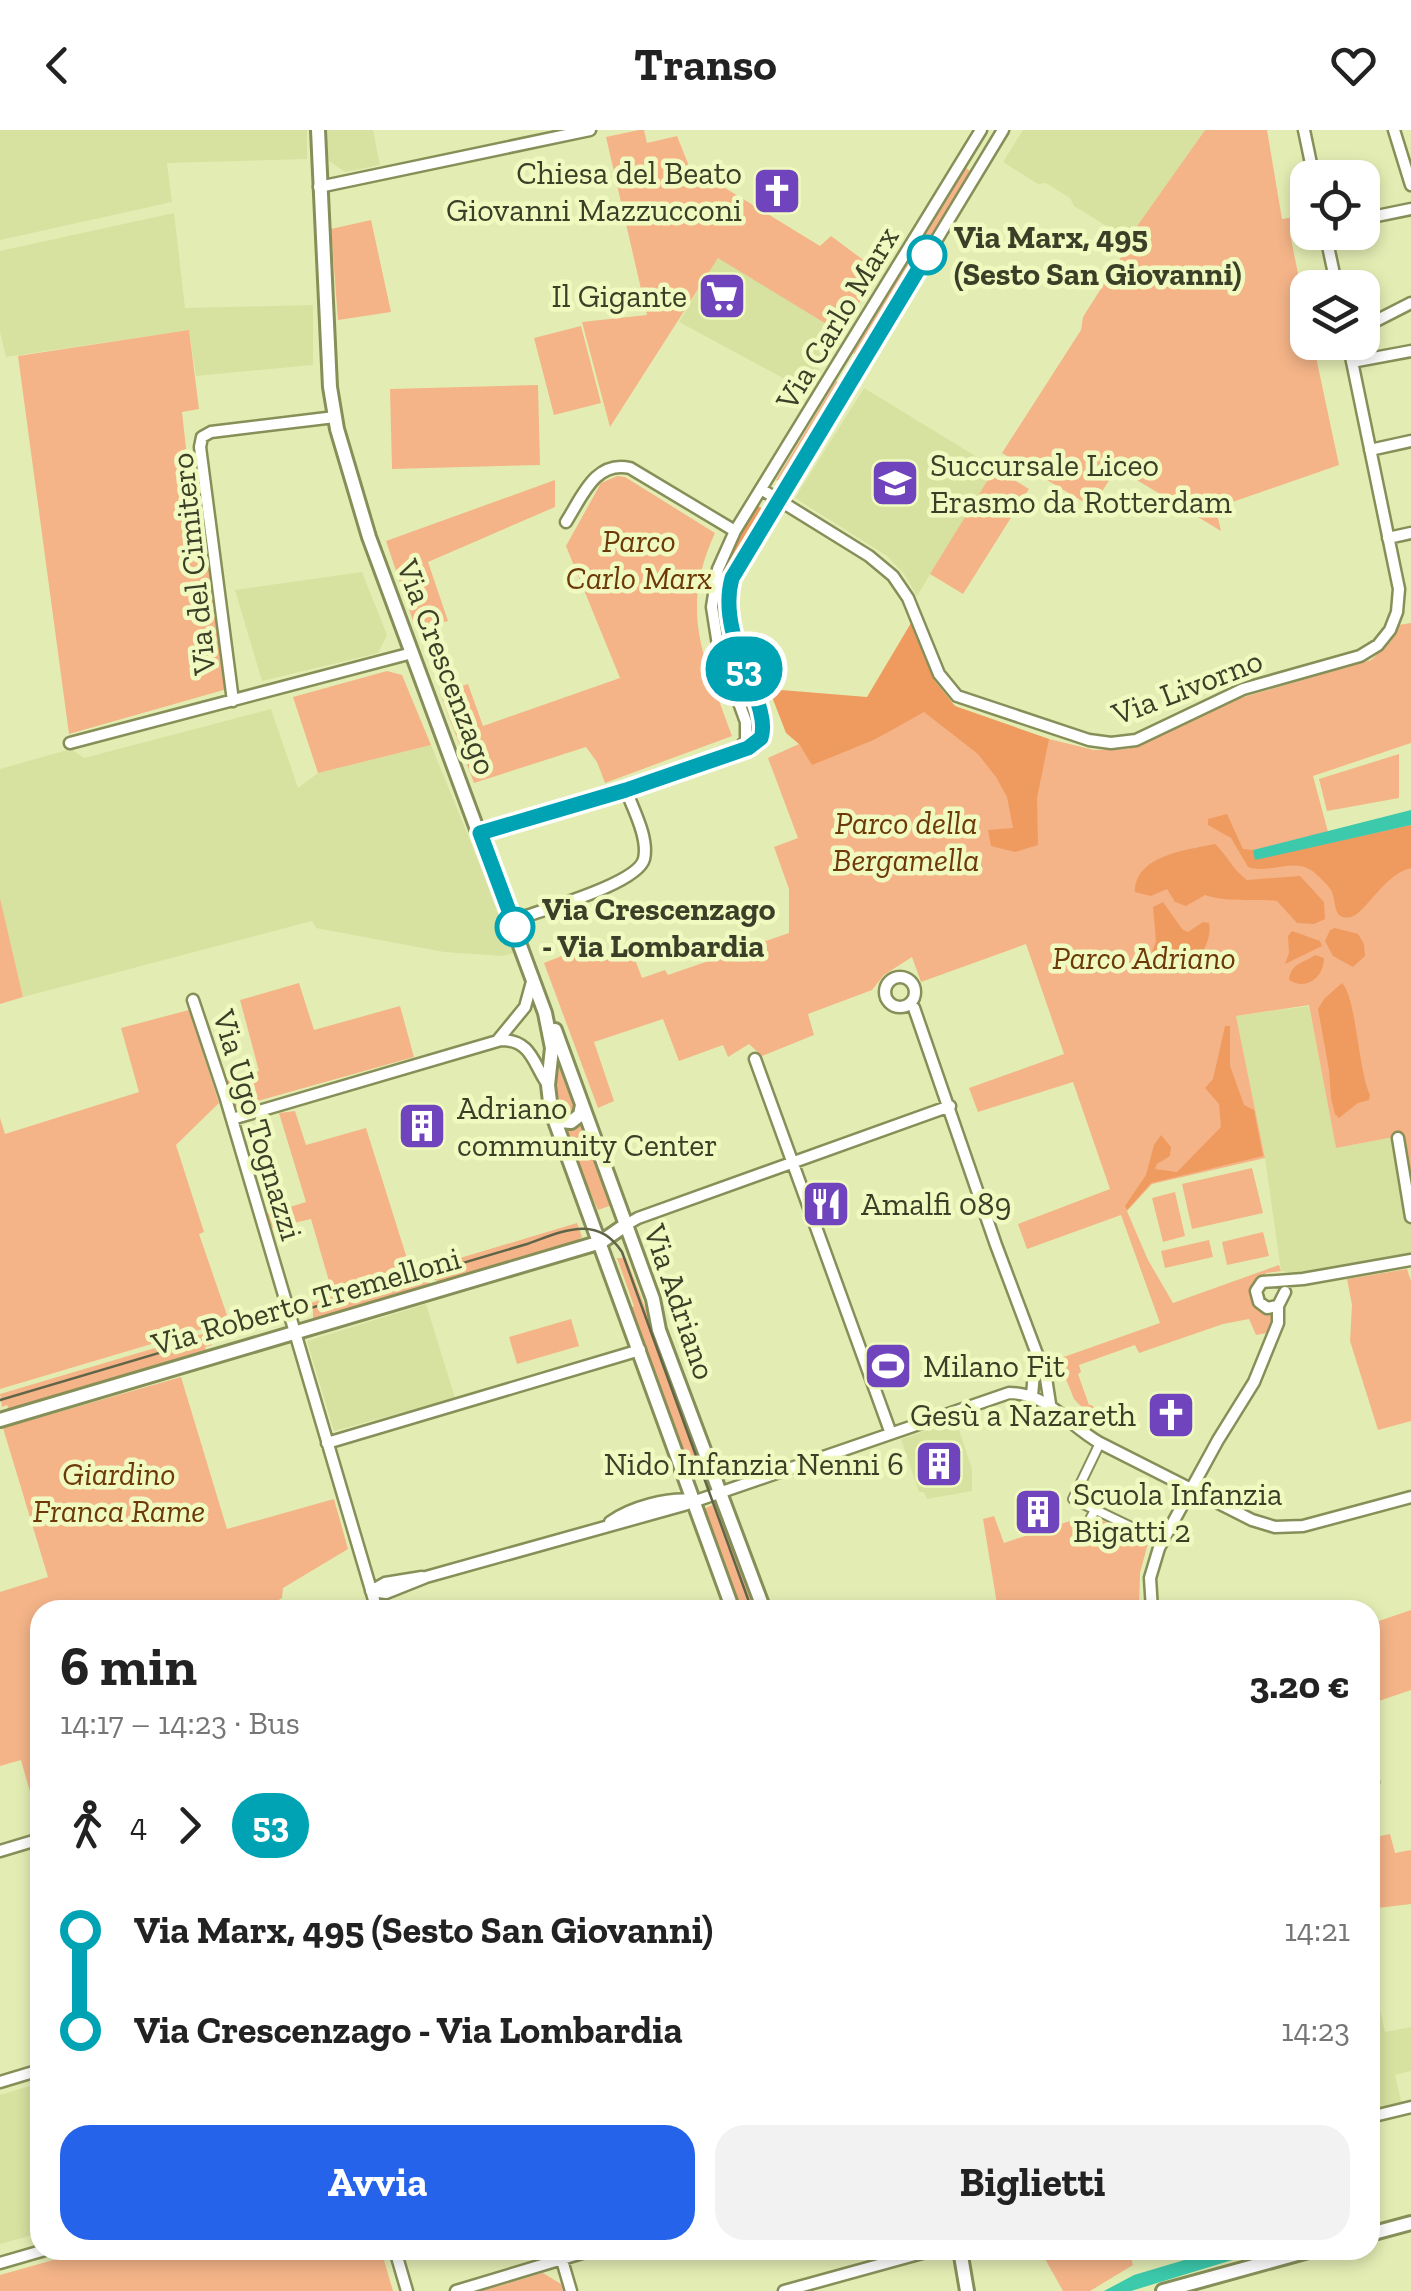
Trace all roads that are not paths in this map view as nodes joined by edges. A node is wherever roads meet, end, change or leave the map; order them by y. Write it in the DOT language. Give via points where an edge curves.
graph roads {
  1 [pos="318,130"];
  2 [pos="590,130"];
  3 [pos="981,130"];
  4 [pos="1003,130"];
  5 [pos="1304,130"];
  6 [pos="1394,130"];
  7 [pos="1310,160"];
  8 [pos="1411,185"];
  9 [pos="319,187"];
  10 [pos="1411,210"];
  11 [pos="1380,216"];
  12 [pos="1411,304"];
  13 [pos="1380,319"];
  14 [pos="1411,351"];
  15 [pos="1352,362"];
  16 [pos="335,417"];
  17 [pos="1411,441"];
  18 [pos="1370,450"];
  19 [pos="762,490"];
  20 [pos="777,499"];
  21 [pos="566,522"];
  22 [pos="735,531"];
  23 [pos="1411,533"];
  24 [pos="1388,538"];
  25 [pos="412,653"];
  26 [pos="233,700"];
  27 [pos="754,729"];
  28 [pos="70,743"];
  29 [pos="737,751"];
  30 [pos="626,790"];
  31 [pos="480,833"];
  32 [pos="524,916"];
  33 [pos="534,977"];
  34 [pos="193,1000"];
  35 [pos="910,1004"];
  36 [pos="545,1012"];
  37 [pos="497,1041"];
  38 [pos="755,1059"];
  39 [pos="548,1085"];
  40 [pos="581,1100"];
  41 [pos="950,1106"];
  42 [pos="552,1115"];
  43 [pos="232,1119"];
  44 [pos="1398,1138"];
  45 [pos="793,1163"];
  46 [pos="1411,1217"];
  47 [pos="624,1226"];
  48 [pos="601,1242"];
  49 [pos="1411,1260"];
  50 [pos="1282,1287"];
  51 [pos="1278,1306"];
  52 [pos="294,1333"];
  53 [pos="640,1350"];
  54 [pos="1035,1354"];
  55 [pos="1032,1396"];
  56 [pos="1050,1404"];
  57 [pos="0,1420"];
  58 [pos="890,1432"];
  59 [pos="327,1443"];
  60 [pos="1100,1443"];
  61 [pos="1190,1488"];
  62 [pos="721,1491"];
  63 [pos="1411,1497"];
  64 [pos="694,1500"];
  65 [pos="1095,1510"];
  66 [pos="1088,1523"];
  67 [pos="1148,1536"];
  68 [pos="372,1591"];
  69 [pos="374,1600"];
  70 [pos="730,1600"];
  71 [pos="760,1600"];
  72 [pos="1151,1600"];
  73 [pos="30,1842"];
  74 [pos="0,1851"];
  75 [pos="30,2073"];
  76 [pos="0,2082"];
  77 [pos="1411,2107"];
  78 [pos="1380,2115"];
  79 [pos="1411,2222"];
  80 [pos="1380,2231"];
  81 [pos="30,2254"];
  82 [pos="398,2260"];
  83 [pos="543,2260"];
  84 [pos="562,2260"];
  85 [pos="896,2260"];
  86 [pos="962,2260"];
  87 [pos="1276,2260"];
  88 [pos="0,2263"];
  89 [pos="407,2291"];
  90 [pos="456,2291"];
  91 [pos="571,2291"];
  92 [pos="784,2291"];
  93 [pos="967,2291"];
  94 [pos="1163,2291"];
  1 -- 9 [label="street, Via Crescenzago"];
  2 -- 9 [label="street"];
  3 -- 19 [label="street, Via Carlo Marx"];
  4 -- 20 [label="street, Via Carlo Marx"];
  5 -- 7 [label="street"];
  6 -- 8 [label="street"];
  9 -- 16 [label="street, Via Crescenzago"];
  10 -- 11 [label="street"];
  12 -- 13 [label="street"];
  14 -- 15 [label="street"];
  15 -- 18 [label="street, Via Livorno"];
  16 -- 25 [label="street, Via Crescenzago" via="362,518"];
  16 -- 26 [label="street, Via del Cimitero" via="202,437"];
  17 -- 18 [label="street"];
  18 -- 24 [label="street, Via Livorno"];
  19 -- 20 [label="street, Via Livorno"];
  19 -- 22 [label="street, Via Carlo Marx"];
  20 -- 24 [label="street, Via Livorno" via="892,576 956,696 1111,744 1150,735 1243,688 1346,662 1375,647 1390,630 1399,601"];
  20 -- 27 [label="street, Via Carlo Marx" via="734,573 728,602 730,632 763,721"];
  21 -- 22 [label="street" via="596,476 621,466"];
  22 -- 27 [label="street, Via Carlo Marx" via="716,576 712,616"];
  23 -- 24 [label="street"];
  25 -- 26 [label="street"];
  25 -- 31 [label="street, Via Crescenzago"];
  26 -- 28 [label="street"];
  27 -- 29 [label="street"];
  27 -- 29 [label="street" via="752,746"];
  29 -- 30 [label="street"];
  30 -- 31 [label="street"];
  30 -- 32 [label="street" via="644,845 637,870"];
  31 -- 33 [label="street, Via Crescenzago"];
  33 -- 36 [label="street, Via Adriano"];
  33 -- 37 [label="street" via="525,1007"];
  34 -- 43 [label="street, Via Ugo Tognazzi"];
  35 -- 41 [label="street"];
  36 -- 39 [label="street, Via Adriano" via="552,1048"];
  36 -- 40 [label="street, Via Adriano"];
  37 -- 39 [label="street" via="528,1049"];
  37 -- 43 [label="street"];
  38 -- 45 [label="street"];
  39 -- 42 [label="street, Via Adriano"];
  40 -- 42 [label="street" via="574,1120"];
  40 -- 47 [label="street, Via Adriano"];
  41 -- 45 [label="street"];
  41 -- 54 [label="street"];
  42 -- 48 [label="street, Via Adriano"];
  43 -- 52 [label="street, Via Ugo Tognazzi"];
  44 -- 46 [label="street"];
  45 -- 47 [label="street"];
  45 -- 58 [label="street"];
  47 -- 48 [label="street, Via Roberto Tremelloni"];
  47 -- 62 [label="street, Via Adriano"];
  48 -- 52 [label="street, Via Roberto Tremelloni"];
  48 -- 53 [label="street, Via Adriano"];
  49 -- 50 [label="street"];
  50 -- 51 [label="street"];
  50 -- 51 [label="street" via="1265,1281 1256,1292 1264,1306"];
  51 -- 61 [label="street" via="1278,1323 1254,1382"];
  52 -- 57 [label="street, Via Roberto Tremelloni"];
  52 -- 59 [label="street, Via Ugo Tognazzi"];
  53 -- 59 [label="street"];
  53 -- 64 [label="street, Via Adriano"];
  54 -- 55 [label="street"];
  54 -- 56 [label="street"];
  55 -- 56 [label="street"];
  55 -- 58 [label="street" via="1000,1394"];
  56 -- 60 [label="street"];
  58 -- 62 [label="street"];
  59 -- 68 [label="street, Via Ugo Tognazzi"];
  60 -- 61 [label="street"];
  60 -- 65 [label="street" via="1073,1499"];
  61 -- 63 [label="street" via="1284,1528"];
  61 -- 72 [label="street" via="1153,1564"];
  62 -- 64 [label="street"];
  62 -- 71 [label="street, Via Adriano"];
  64 -- 68 [label="street" via="628,1512 608,1530 386,1593"];
  64 -- 70 [label="street, Via Adriano"];
  65 -- 66 [label="street"];
  65 -- 67 [label="street"];
  68 -- 69 [label="street, Via Ugo Tognazzi"];
  73 -- 74 [label="street"];
  75 -- 76 [label="street"];
  77 -- 78 [label="street"];
  79 -- 80 [label="street"];
  81 -- 88 [label="street"];
  82 -- 89 [label="street"];
  83 -- 90 [label="street"];
  84 -- 91 [label="street"];
  85 -- 92 [label="street"];
  86 -- 93 [label="street"];
  87 -- 94 [label="street"];
}
